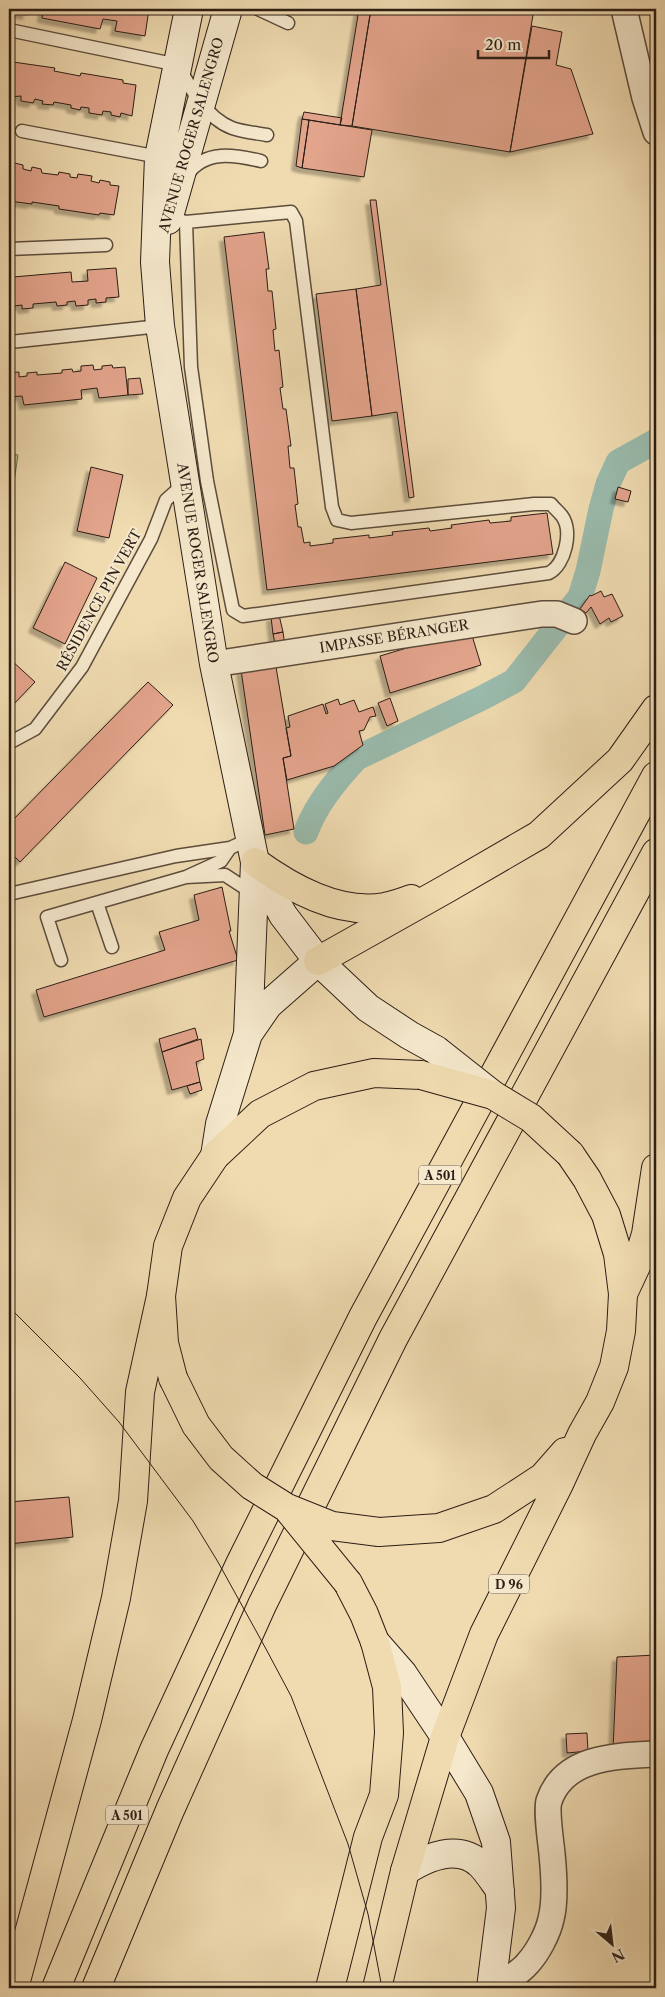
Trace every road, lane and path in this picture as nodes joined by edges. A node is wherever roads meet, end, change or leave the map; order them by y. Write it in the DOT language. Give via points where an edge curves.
graph roads {
  1 [pos="189,9"];
  2 [pos="228,9"];
  3 [pos="258,9"];
  4 [pos="624,9"];
  5 [pos="288,23"];
  6 [pos="9,30"];
  7 [pos="178,65"];
  8 [pos="650,98"];
  9 [pos="200,101"];
  10 [pos="22,131"];
  11 [pos="656,132"];
  12 [pos="267,136"];
  13 [pos="159,157"];
  14 [pos="261,161"];
  15 [pos="177,210"];
  16 [pos="106,245"];
  17 [pos="9,249"];
  18 [pos="155,262"];
  19 [pos="160,326"];
  20 [pos="10,342"];
  21 [pos="186,487"];
  22 [pos="565,618"];
  23 [pos="214,664"];
  24 [pos="656,709"];
  25 [pos="9,744"];
  26 [pos="656,776"];
  27 [pos="245,850"];
  28 [pos="656,853"];
  29 [pos="186,877"];
  30 [pos="446,889"];
  31 [pos="9,894"];
  32 [pos="255,895"];
  33 [pos="97,903"];
  34 [pos="112,947"];
  35 [pos="60,960"];
  36 [pos="318,961"];
  37 [pos="248,1034"];
  38 [pos="493,1095"];
  39 [pos="215,1156"];
  40 [pos="656,1168"];
  41 [pos="623,1294"];
  42 [pos="161,1296"];
  43 [pos="582,1434"];
  44 [pos="287,1508"];
  45 [pos="375,1642"];
  46 [pos="445,1737"];
  47 [pos="656,1754"];
  48 [pos="405,1871"];
  49 [pos="500,1890"];
  50 [pos="397,1899"];
  51 [pos="333,1977"];
  52 [pos="14,1988"];
  53 [pos="56,1988"];
  54 [pos="96,1988"];
  55 [pos="367,1988"];
  56 [pos="377,1988"];
  57 [pos="493,1988"];
  1 -- 7 [label="main road, AVENUE ROGER SALENGRO"];
  2 -- 9 [label="main road, AVENUE ROGER SALENGRO"];
  3 -- 5 [label="lane"];
  4 -- 8 [label="street"];
  6 -- 7 [label="lane"];
  7 -- 9 [label="lane"];
  7 -- 13 [label="main road, AVENUE ROGER SALENGRO"];
  8 -- 11 [label="street"];
  9 -- 12 [label="lane" via="215,118 232,128"];
  9 -- 15 [label="main road, AVENUE ROGER SALENGRO"];
  10 -- 13 [label="lane"];
  13 -- 18 [label="main road, AVENUE ROGER SALENGRO"];
  14 -- 15 [label="lane" via="236,155 204,159 191,170"];
  15 -- 15 [label="lane" via="191,367 207,481 233,610 243,616 554,570 566,551 567,534 563,517 551,504 351,523 337,520 332,507 296,221 291,212"];
  15 -- 18 [label="main road, AVENUE ROGER SALENGRO"];
  16 -- 17 [label="lane"];
  18 -- 19 [label="main road, AVENUE ROGER SALENGRO"];
  19 -- 20 [label="lane"];
  19 -- 21 [label="main road, AVENUE ROGER SALENGRO"];
  21 -- 23 [label="main road, AVENUE ROGER SALENGRO"];
  21 -- 25 [label="lane, RÉSIDENCE PIN VERT" via="166,500 151,539 82,668 35,729"];
  22 -- 23 [label="street, IMPASSE BÉRANGER" via="532,615"];
  23 -- 27 [label="main road, AVENUE ROGER SALENGRO"];
  24 -- 30 [label="main road" via="620,760 539,835"];
  26 -- 53 [label="main road, A 501" via="363,1317 239,1566 154,1750"];
  27 -- 29 [label="lane"];
  27 -- 30 [label="main road" via="283,882 346,907 384,907"];
  27 -- 31 [label="lane" via="176,856"];
  27 -- 32 [label="main road"];
  27 -- 36 [label="main road" via="283,915"];
  28 -- 54 [label="main road, A 501" via="393,1339 262,1605 170,1810"];
  29 -- 32 [label="lane" via="225,875"];
  29 -- 33 [label="lane"];
  30 -- 36 [label="main road"];
  32 -- 37 [label="main road"];
  33 -- 34 [label="lane"];
  33 -- 35 [label="lane" via="47,917"];
  36 -- 37 [label="main road" via="268,1006"];
  36 -- 38 [label="main road, bridge" via="368,1008 436,1050"];
  37 -- 39 [label="main road" via="220,1124"];
  38 -- 39 [label="main road, bridge" via="421,1075 374,1073 314,1086 260,1114"];
  38 -- 41 [label="main road, bridge" via="531,1118 570,1154 587,1179 606,1216 618,1254"];
  39 -- 42 [label="main road" via="186,1198 168,1246"];
  40 -- 41 [label="main road" via="646,1234"];
  41 -- 43 [label="main road" via="621,1331 614,1367"];
  42 -- 44 [label="main road, bridge" via="164,1343 174,1378 196,1425 221,1458 252,1486"];
  42 -- 52 [label="main road" via="140,1392 133,1501 116,1598 87,1720"];
  43 -- 44 [label="main road, bridge" via="543,1477 494,1509 439,1528 379,1532 332,1526"];
  43 -- 46 [label="main road, D 96" via="484,1634"];
  44 -- 45 [label="main road, bridge" via="348,1583"];
  45 -- 46 [label="main road" via="404,1674"];
  45 -- 51 [label="main road" via="387,1687 389,1733 384,1795 368,1837"];
  46 -- 48 [label="main road, D 96"];
  46 -- 49 [label="main road" via="479,1793 496,1842"];
  47 -- 57 [label="street" via="614,1756 589,1762 558,1782 548,1803 554,1876 552,1919 528,1964"];
  48 -- 49 [label="main road" via="424,1859 459,1854 481,1865"];
  48 -- 50 [label="main road, D 96"];
  49 -- 57 [label="main road"];
  50 -- 55 [label="main road"];
  50 -- 56 [label="main road, D 96"];
}
